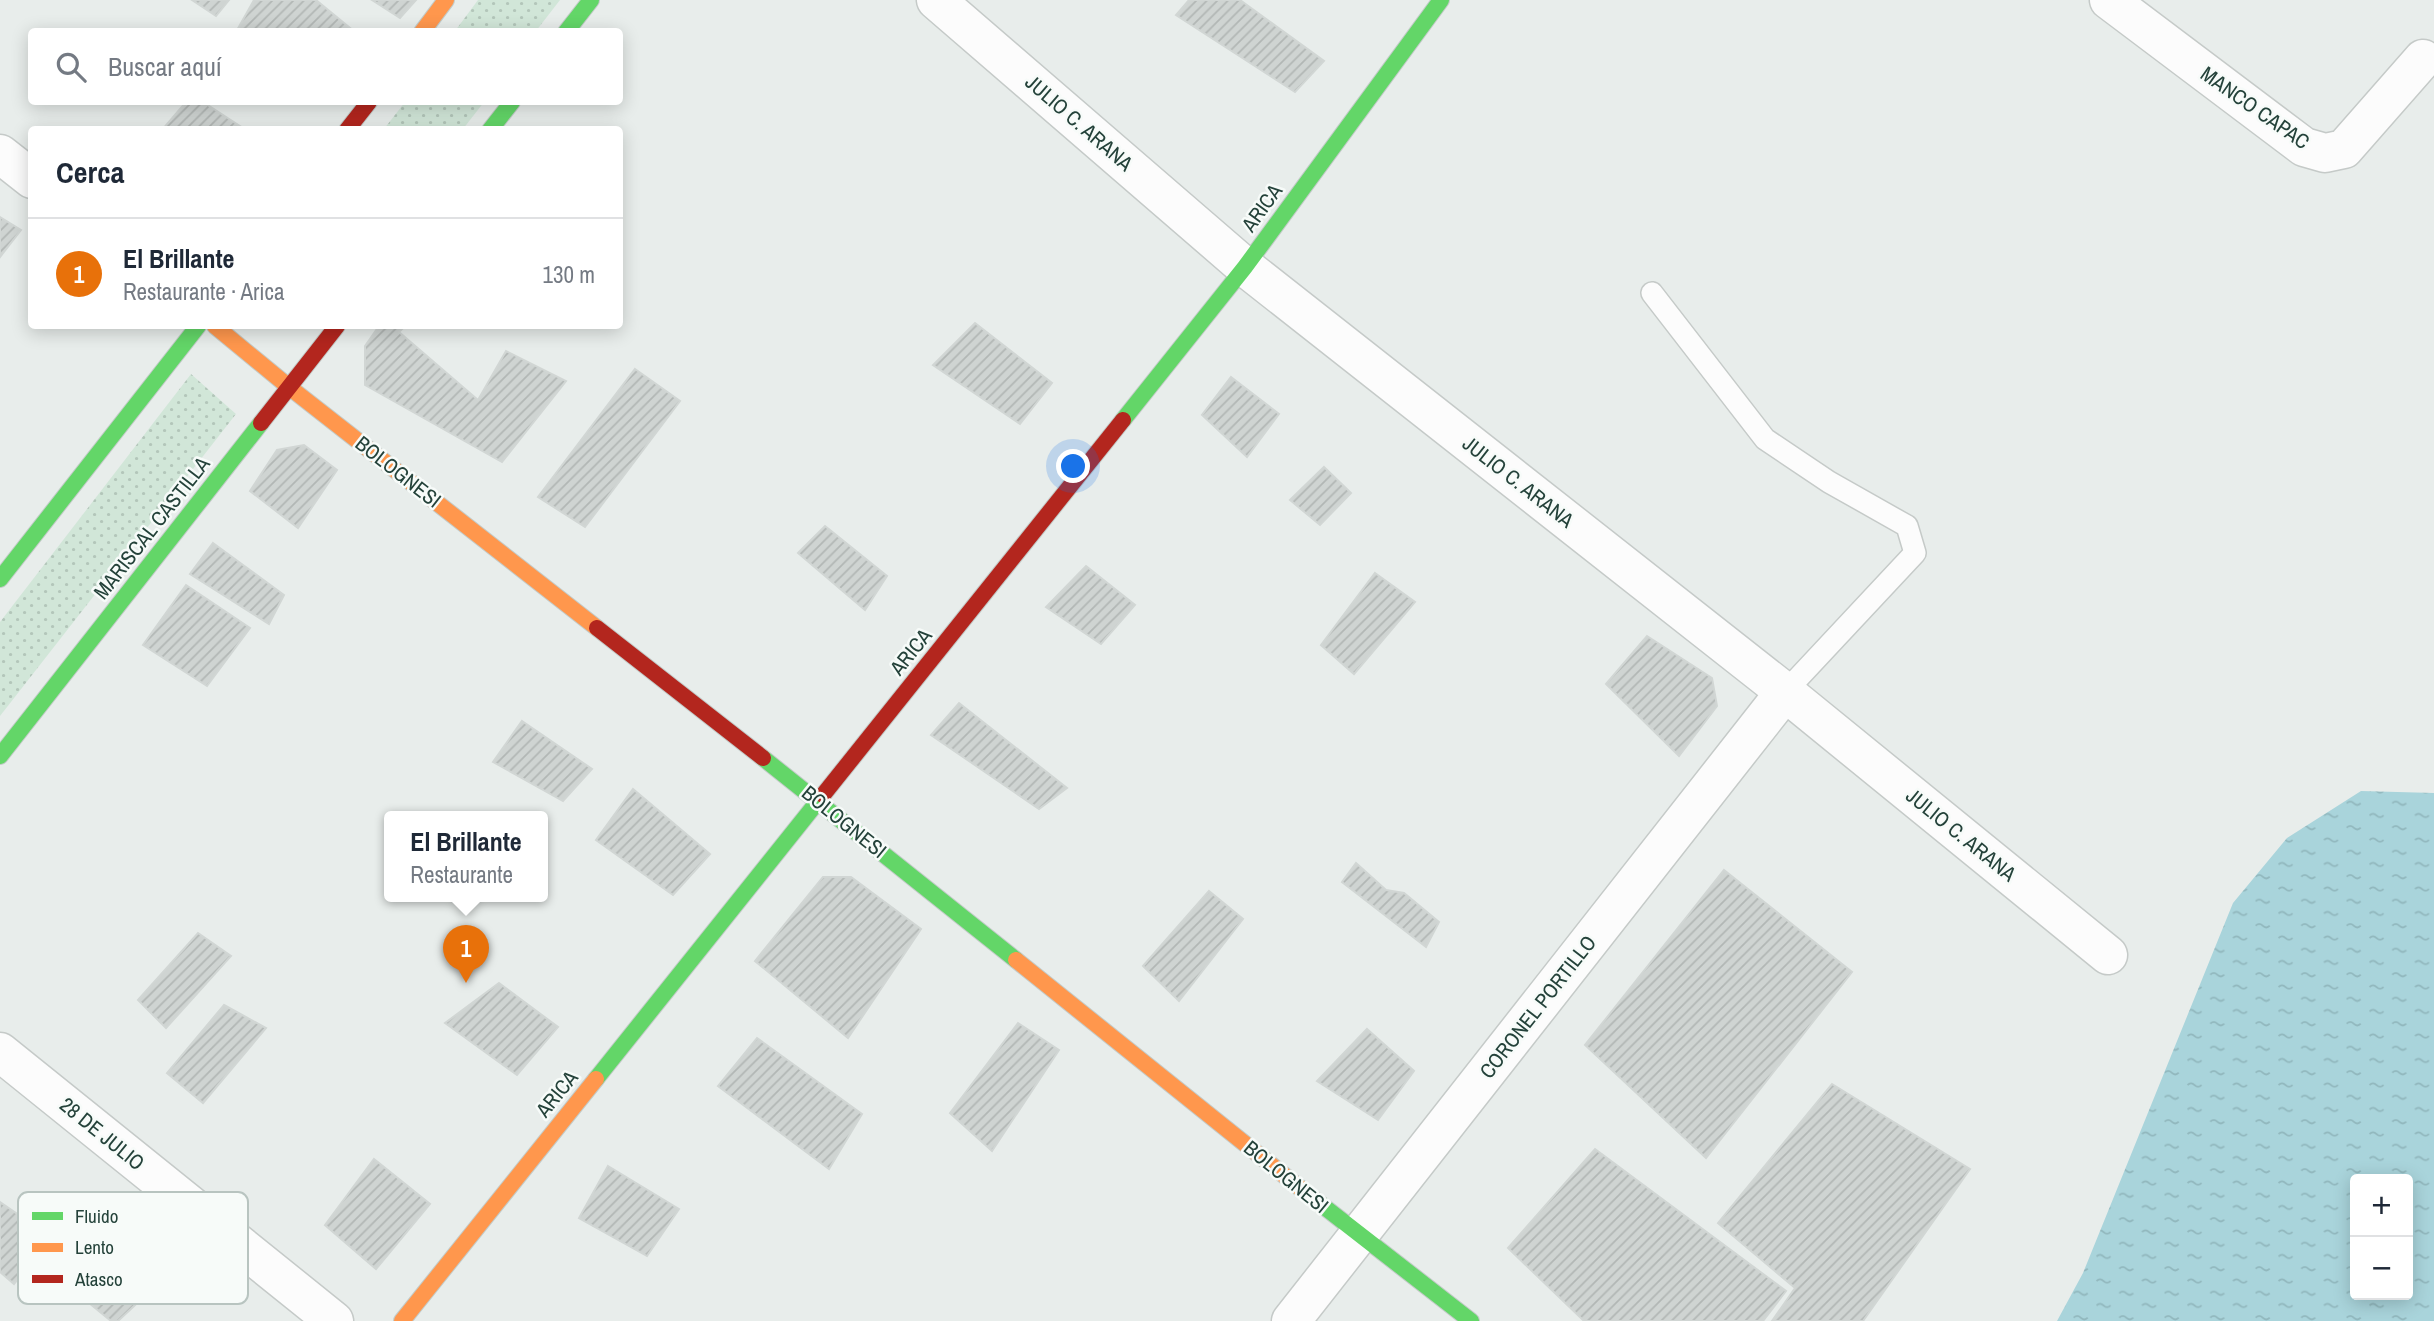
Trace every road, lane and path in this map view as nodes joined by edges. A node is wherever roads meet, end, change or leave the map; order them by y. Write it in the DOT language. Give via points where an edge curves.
graph roads {
  1 [pos="446,0"];
  2 [pos="591,0"];
  3 [pos="936,0"];
  4 [pos="1441,0"];
  5 [pos="2109,0"];
  6 [pos="425,28"];
  7 [pos="569,28"];
  8 [pos="2423,59"];
  9 [pos="367,105"];
  10 [pos="510,105"];
  11 [pos="350,126"];
  12 [pos="493,126"];
  13 [pos="0,154"];
  14 [pos="28,176"];
  15 [pos="1245,267"];
  16 [pos="1652,293"];
  17 [pos="196,329"];
  18 [pos="219,329"];
  19 [pos="335,329"];
  20 [pos="289,387"];
  21 [pos="0,579"];
  22 [pos="1785,692"];
  23 [pos="0,756"];
  24 [pos="818,801"];
  25 [pos="2108,954"];
  26 [pos="0,1052"];
  27 [pos="174,1192"];
  28 [pos="1358,1235"];
  29 [pos="248,1252"];
  30 [pos="334,1321"];
  31 [pos="402,1321"];
  32 [pos="1291,1321"];
  33 [pos="1471,1321"];
  1 -- 6 [label="street"];
  2 -- 7 [label="street"];
  3 -- 15 [label="street, JULIO C. ARANA"];
  4 -- 15 [label="street, ARICA"];
  5 -- 8 [label="street, MANCO CAPAC" via="2304,147 2325,153 2344,149"];
  9 -- 11 [label="street"];
  10 -- 12 [label="street"];
  13 -- 14 [label="street"];
  15 -- 22 [label="street, JULIO C. ARANA"];
  15 -- 24 [label="street, ARICA"];
  16 -- 22 [label="lane" via="1765,439 1907,526 1915,553"];
  17 -- 21 [label="street"];
  18 -- 20 [label="street, BOLOGNESI"];
  19 -- 20 [label="street, MARISCAL CASTILLA"];
  20 -- 23 [label="street, MARISCAL CASTILLA"];
  20 -- 24 [label="street, BOLOGNESI"];
  22 -- 25 [label="street, JULIO C. ARANA"];
  22 -- 28 [label="street, CORONEL PORTILLO"];
  24 -- 28 [label="street, BOLOGNESI"];
  24 -- 31 [label="street, ARICA"];
  26 -- 27 [label="street, 28 DE JULIO"];
  28 -- 32 [label="street, CORONEL PORTILLO"];
  28 -- 33 [label="street, BOLOGNESI"];
  29 -- 30 [label="street, 28 DE JULIO"];
}
